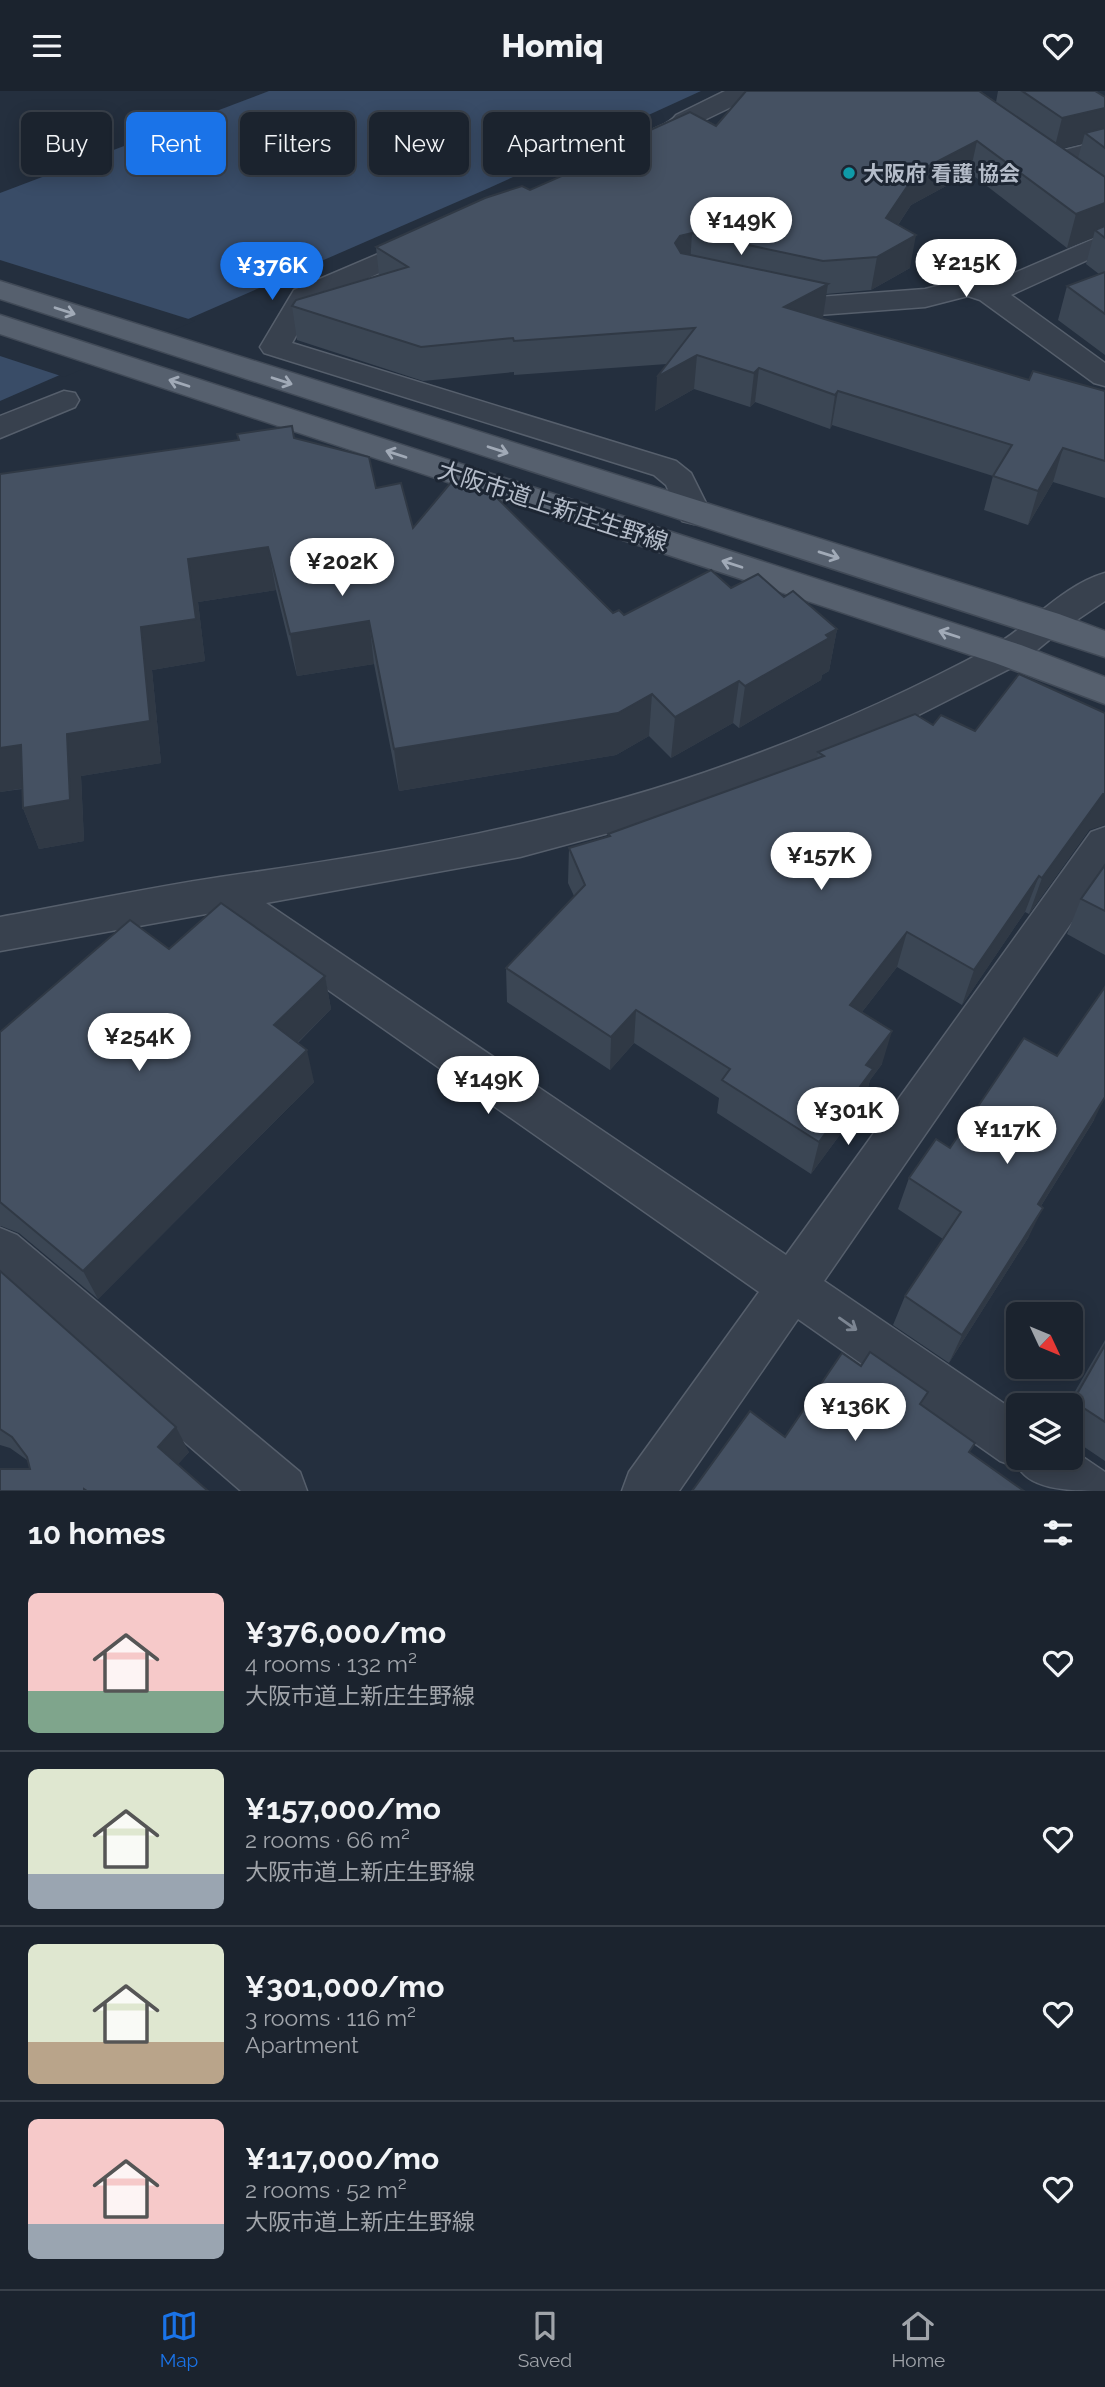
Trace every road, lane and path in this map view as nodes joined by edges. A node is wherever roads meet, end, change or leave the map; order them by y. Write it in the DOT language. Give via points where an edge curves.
graph roads {
  1 [pos="745,91"];
  2 [pos="650,141"];
  3 [pos="1105,148"];
  4 [pos="1105,201"];
  5 [pos="454,229"];
  6 [pos="1105,242"];
  7 [pos="740,289"];
  8 [pos="0,290"];
  9 [pos="990,294"];
  10 [pos="0,324"];
  11 [pos="1105,377"];
  12 [pos="64,400"];
  13 [pos="0,428"];
  14 [pos="694,513"];
  15 [pos="1105,585"];
  16 [pos="1047,623"];
  17 [pos="1105,644"];
  18 [pos="1009,654"];
  19 [pos="1105,691"];
  20 [pos="1105,843"];
  21 [pos="221,894"];
  22 [pos="0,934"];
  23 [pos="0,1251"];
  24 [pos="792,1285"];
  25 [pos="1006,1435"];
  26 [pos="1057,1470"];
  27 [pos="281,1491"];
  28 [pos="648,1491"];
  29 [pos="1087,1491"];
  1 -- 2 [label="street"];
  3 -- 4 [label="street" via="1038,155"];
  5 -- 14 [label="street" via="304,296 275,348 665,468 680,479"];
  6 -- 9 [label="street"];
  7 -- 9 [label="street" via="818,306 925,298 970,287"];
  8 -- 14 [label="main road, 大阪市道上新庄生野線, one-way"];
  9 -- 11 [label="street"];
  18 -- 10 [label="main road, 大阪市道上新庄生野線, one-way"];
  12 -- 13 [label="street"];
  14 -- 16 [label="main road, 大阪市道上新庄生野線, one-way"];
  15 -- 16 [label="street"];
  16 -- 17 [label="main road, 大阪市道上新庄生野線"];
  16 -- 18 [label="street"];
  18 -- 19 [label="main road, 大阪市道上新庄生野線"];
  18 -- 21 [label="street" via="870,723 744,774 631,812 520,841"];
  20 -- 24 [label="street"];
  21 -- 22 [label="street"];
  21 -- 24 [label="street"];
  23 -- 27 [label="street"];
  24 -- 25 [label="street, one-way"];
  24 -- 28 [label="street"];
  26 -- 29 [label="street"];
}
